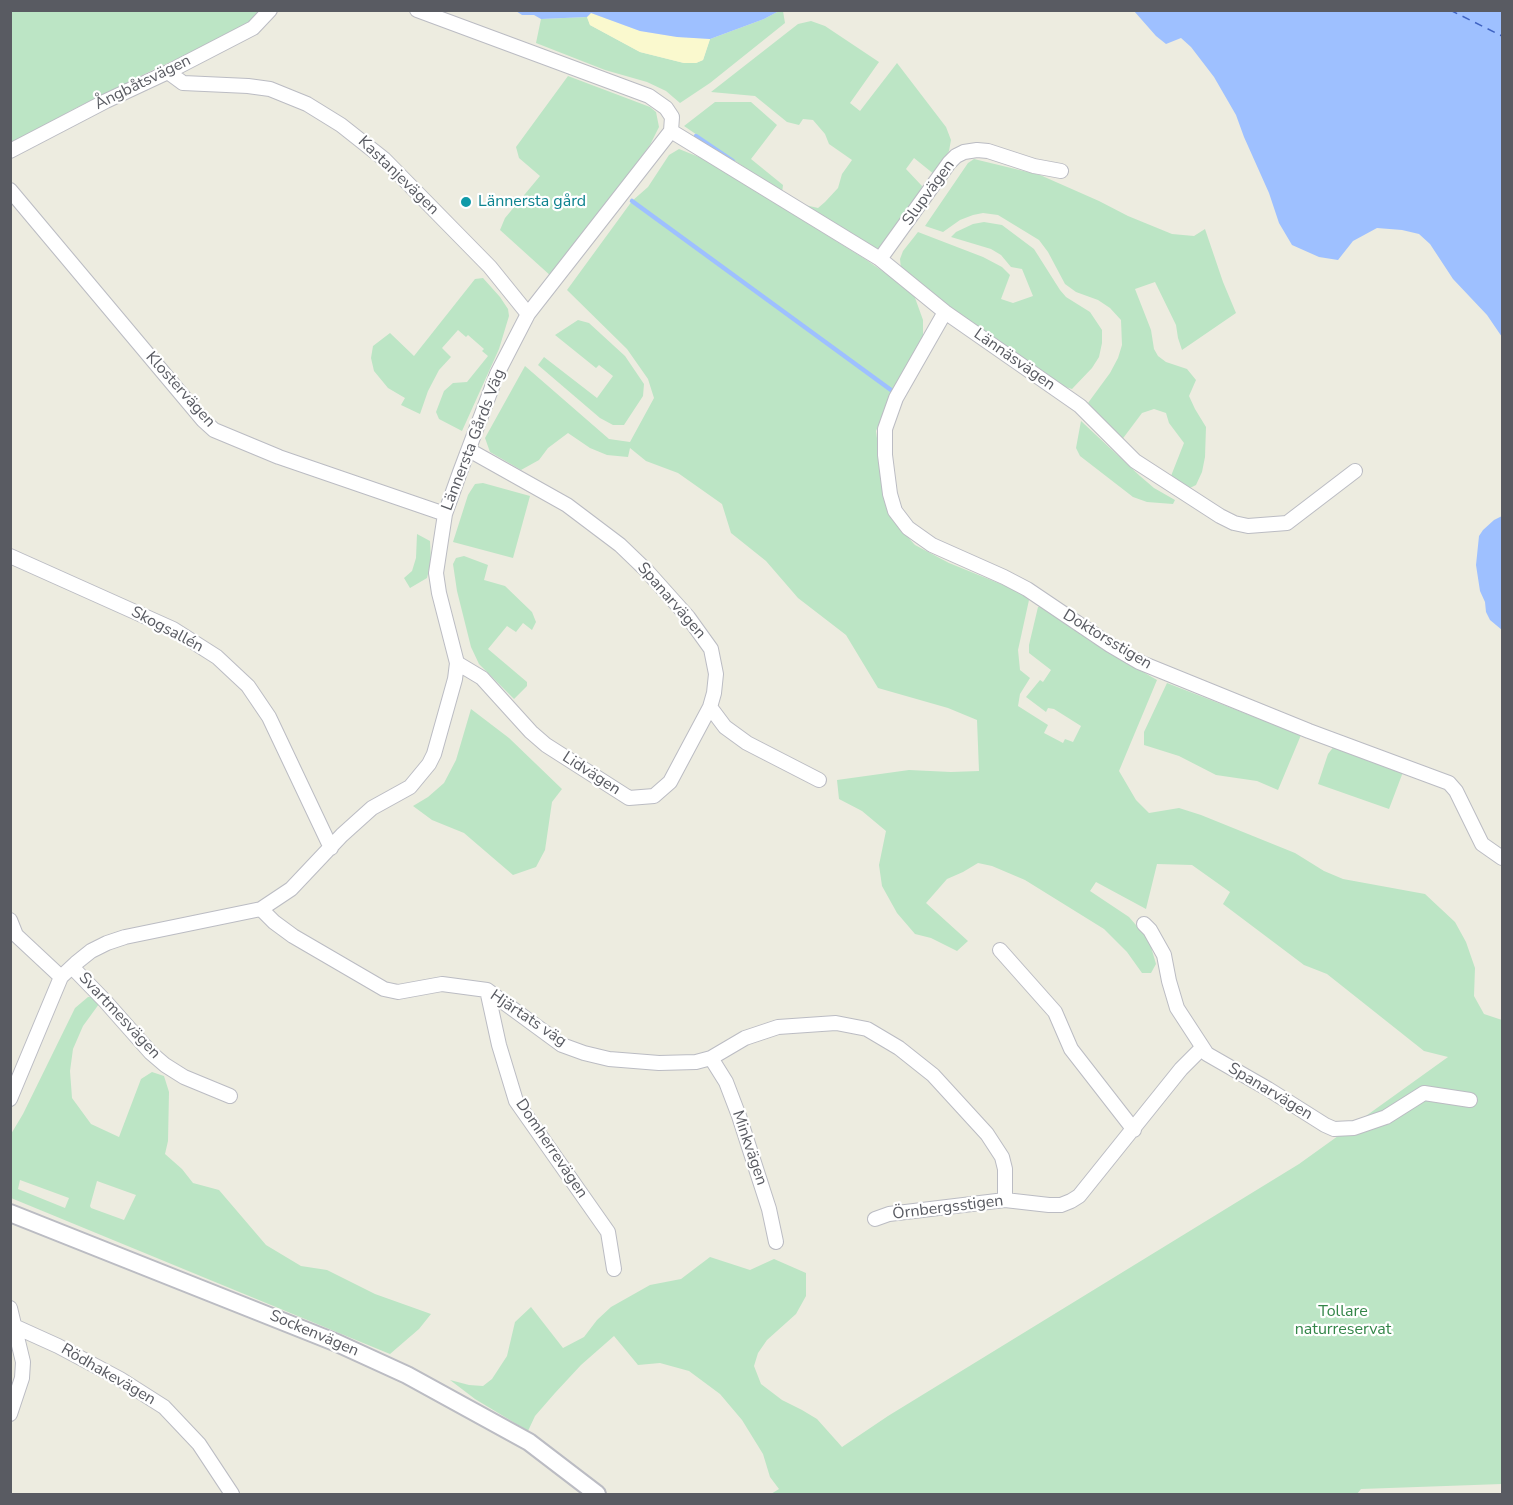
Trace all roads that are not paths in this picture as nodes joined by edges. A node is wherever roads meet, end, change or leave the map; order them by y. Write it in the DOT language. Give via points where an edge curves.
graph roads {
  1 [pos="270,10"];
  2 [pos="417,10"];
  3 [pos="168,72"];
  4 [pos="670,131"];
  5 [pos="10,151"];
  6 [pos="1061,171"];
  7 [pos="10,190"];
  8 [pos="880,259"];
  9 [pos="945,312"];
  10 [pos="528,314"];
  11 [pos="469,450"];
  12 [pos="1355,471"];
  13 [pos="445,514"];
  14 [pos="10,556"];
  15 [pos="457,663"];
  16 [pos="710,707"];
  17 [pos="819,780"];
  18 [pos="331,848"];
  19 [pos="1503,858"];
  20 [pos="261,909"];
  21 [pos="10,920"];
  22 [pos="1144,924"];
  23 [pos="1000,951"];
  24 [pos="72,967"];
  25 [pos="62,977"];
  26 [pos="487,990"];
  27 [pos="1202,1048"];
  28 [pos="711,1058"];
  29 [pos="230,1096"];
  30 [pos="10,1099"];
  31 [pos="1470,1100"];
  32 [pos="1134,1130"];
  33 [pos="1005,1200"];
  34 [pos="10,1213"];
  35 [pos="875,1219"];
  36 [pos="776,1242"];
  37 [pos="614,1269"];
  38 [pos="10,1308"];
  39 [pos="16,1327"];
  40 [pos="10,1414"];
  41 [pos="232,1494"];
  42 [pos="597,1494"];
  1 -- 3 [label="street, Ångbåtsvägen" via="253,28"];
  2 -- 4 [label="street" via="649,96 672,117"];
  3 -- 5 [label="street, Ångbåtsvägen"];
  3 -- 10 [label="street, Kastanjevägen" via="183,83 270,89 306,104 341,126 384,159 490,267"];
  4 -- 8 [label="street, Lännäsvägen"];
  4 -- 10 [label="street, Lännersta Gårds Väg"];
  6 -- 8 [label="street, Slupvägen" via="988,151 964,152 949,163"];
  7 -- 13 [label="street, Klostervägen" via="214,430"];
  8 -- 9 [label="street, Lännäsvägen"];
  9 -- 12 [label="street, Lännäsvägen" via="1080,406 1135,460 1233,523 1287,523"];
  9 -- 19 [label="street, Doktorsstigen" via="896,398 885,429 890,494 895,512 908,528 932,545 1027,590 1139,662 1449,783 1482,844"];
  10 -- 11 [label="street, Lännersta Gårds Väg" via="497,374"];
  11 -- 13 [label="street, Lännersta Gårds Väg"];
  11 -- 16 [label="street, Spanarvägen" via="567,506 620,545 646,570 711,649 716,674"];
  13 -- 15 [label="street, Lännersta Gårds Väg" via="436,573"];
  14 -- 18 [label="street, Skogsallén" via="173,629 217,657 248,686 269,717"];
  15 -- 16 [label="street, Lidvägen" via="482,678 546,745 629,798 654,796 663,790"];
  15 -- 18 [label="street, Lännersta Gårds Väg" via="429,765 410,787 372,808"];
  16 -- 17 [label="street" via="725,727 747,743"];
  18 -- 20 [label="street, Lännersta Gårds Väg" via="291,889"];
  20 -- 24 [label="street, Lännersta Gårds Väg" via="107,943"];
  20 -- 26 [label="street, Hjärtats väg" via="294,936 384,989 398,992 456,984"];
  21 -- 25 [label="street" via="16,935"];
  22 -- 27 [label="street, Spanarvägen" via="1164,955 1177,1008"];
  23 -- 32 [label="street" via="1055,1012 1071,1049"];
  24 -- 25 [label="street, Lännersta Gårds Väg"];
  24 -- 29 [label="street, Svartmesvägen" via="165,1065"];
  25 -- 30 [label="street, Lännersta Gårds Väg"];
  26 -- 28 [label="street, Hjärtats väg" via="562,1044 584,1053 659,1064"];
  26 -- 37 [label="street, Domherrevägen" via="516,1101 608,1232"];
  27 -- 31 [label="street, Spanarvägen" via="1334,1129 1354,1128 1386,1118 1424,1093"];
  27 -- 32 [label="street, Örnbergsstigen"];
  28 -- 33 [label="street, Hjärtats väg" via="745,1038 778,1027 836,1023 867,1029 933,1075 987,1134 1002,1157"];
  28 -- 36 [label="street, Minkvägen" via="742,1124"];
  32 -- 33 [label="street, Örnbergsstigen" via="1071,1201 1049,1204"];
  33 -- 35 [label="street, Örnbergsstigen" via="895,1213"];
  34 -- 42 [label="street, Sockenvägen" via="337,1343 407,1375 529,1442"];
  38 -- 39 [label="street"];
  39 -- 40 [label="street" via="22,1378"];
  39 -- 41 [label="street, Rödhakevägen" via="120,1379 164,1407 199,1444"];
}
